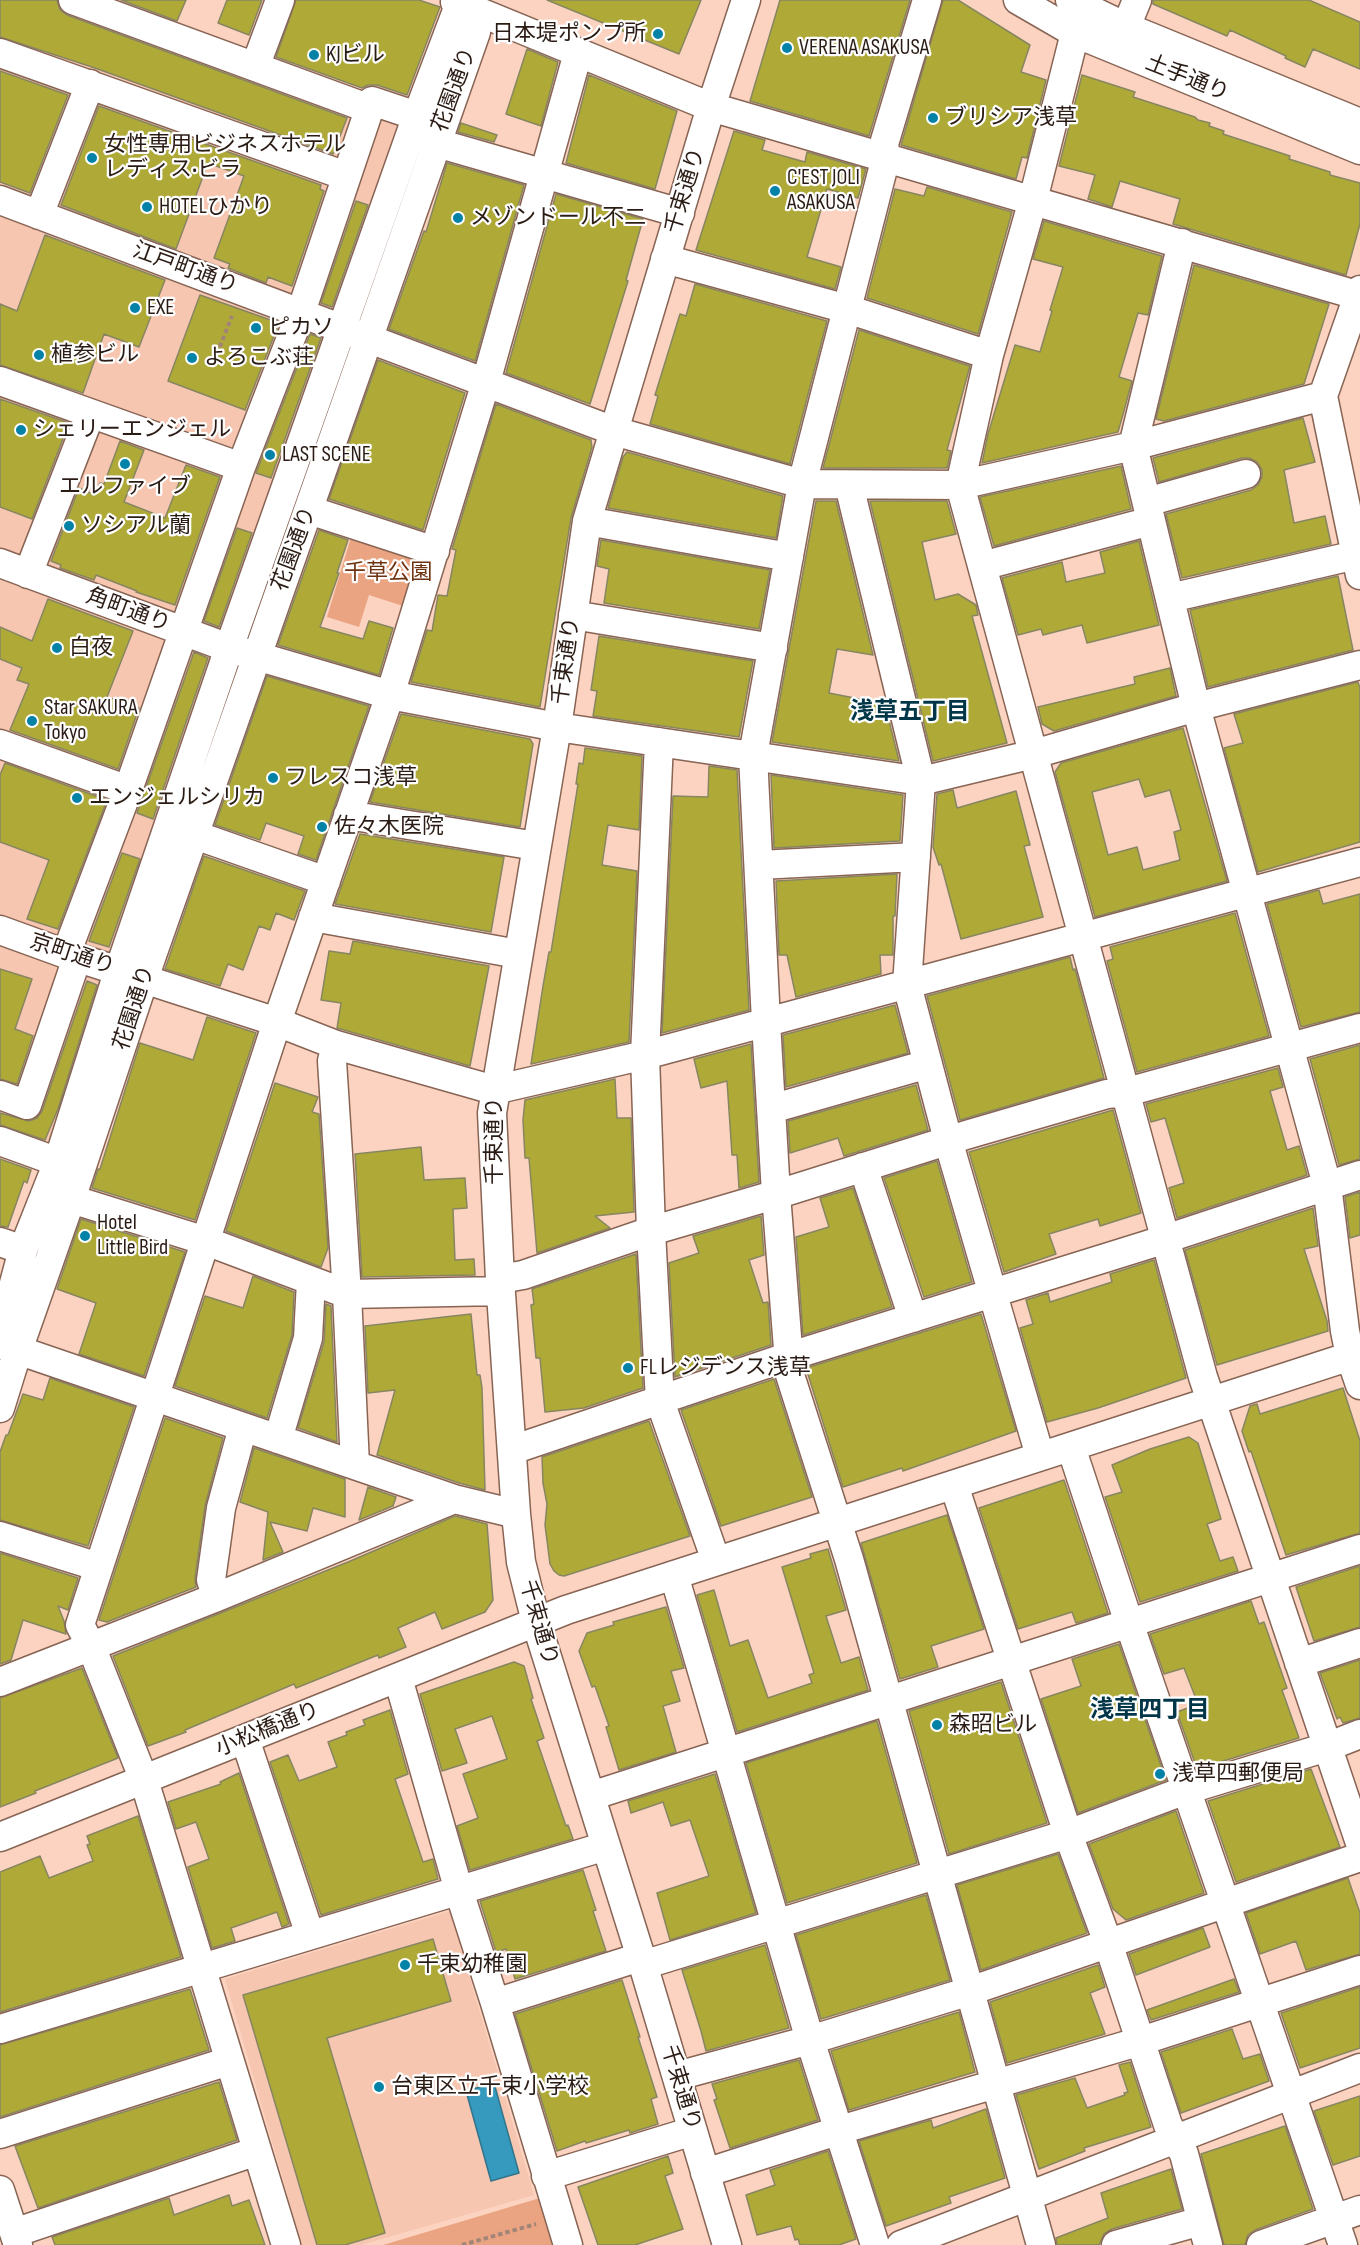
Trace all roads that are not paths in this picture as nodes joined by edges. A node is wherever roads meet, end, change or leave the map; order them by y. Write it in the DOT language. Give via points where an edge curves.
graph roads {
  1 [pos="76,0"];
  2 [pos="280,0"];
  3 [pos="746,0"];
  4 [pos="927,0"];
  5 [pos="1018,0"];
  6 [pos="1070,0"];
  7 [pos="1137,0"];
  8 [pos="457,2"];
  9 [pos="1126,27"];
  10 [pos="1075,33"];
  11 [pos="578,52"];
  12 [pos="0,53"];
  13 [pos="255,67"];
  14 [pos="90,84"];
  15 [pos="371,105"];
  16 [pos="711,106"];
  17 [pos="1360,123"];
  18 [pos="427,129"];
  19 [pos="1360,150"];
  20 [pos="886,157"];
  21 [pos="544,174"];
  22 [pos="346,176"];
  23 [pos="0,200"];
  24 [pos="1033,200"];
  25 [pos="680,213"];
  26 [pos="39,214"];
  27 [pos="1182,243"];
  28 [pos="665,259"];
  29 [pos="1359,294"];
  30 [pos="848,309"];
  31 [pos="301,312"];
  32 [pos="342,328"];
  33 [pos="370,339"];
  34 [pos="989,355"];
  35 [pos="0,381"];
  36 [pos="486,382"];
  37 [pos="1323,396"];
  38 [pos="90,415"];
  39 [pos="614,430"];
  40 [pos="1133,446"];
  41 [pos="241,467"];
  42 [pos="1246,474"];
  43 [pos="802,484"];
  44 [pos="849,485"];
  45 [pos="960,485"];
  46 [pos="309,510"];
  47 [pos="1149,511"];
  48 [pos="587,521"];
  49 [pos="435,551"];
  50 [pos="789,557"];
  51 [pos="0,564"];
  52 [pos="1358,565"];
  53 [pos="982,566"];
  54 [pos="28,574"];
  55 [pos="1170,598"];
  56 [pos="573,615"];
  57 [pos="183,631"];
  58 [pos="229,648"];
  59 [pos="773,648"];
  60 [pos="257,655"];
  61 [pos="1360,665"];
  62 [pos="390,695"];
  63 [pos="1196,707"];
  64 [pos="557,727"];
  65 [pos="659,742"];
  66 [pos="0,744"];
  67 [pos="1034,754"];
  68 [pos="753,755"];
  69 [pos="921,781"];
  70 [pos="128,790"];
  71 [pos="348,815"];
  72 [pos="195,835"];
  73 [pos="536,846"];
  74 [pos="916,857"];
  75 [pos="1360,862"];
  76 [pos="759,866"];
  77 [pos="326,880"];
  78 [pos="1246,894"];
  79 [pos="313,917"];
  80 [pos="0,930"];
  81 [pos="1084,938"];
  82 [pos="518,954"];
  83 [pos="72,956"];
  84 [pos="132,974"];
  85 [pos="907,985"];
  86 [pos="277,1022"];
  87 [pos="766,1022"];
  88 [pos="1360,1028"];
  89 [pos="336,1045"];
  90 [pos="1289,1048"];
  91 [pos="645,1054"];
  92 [pos="928,1064"];
  93 [pos="494,1090"];
  94 [pos="1126,1092"];
  95 [pos="0,1095"];
  96 [pos="771,1109"];
  97 [pos="948,1140"];
  98 [pos="0,1141"];
  99 [pos="57,1162"];
  100 [pos="863,1167"];
  101 [pos="1360,1175"];
  102 [pos="1327,1185"];
  103 [pos="776,1194"];
  104 [pos="71,1199"];
  105 [pos="651,1231"];
  106 [pos="1166,1238"];
  107 [pos="207,1241"];
  108 [pos="11,1246"];
  109 [pos="311,1281"];
  110 [pos="500,1285"];
  111 [pos="347,1294"];
  112 [pos="992,1294"];
  113 [pos="913,1318"];
  114 [pos="6,1343"];
  115 [pos="1355,1355"];
  116 [pos="788,1357"];
  117 [pos="1360,1385"];
  118 [pos="155,1397"];
  119 [pos="1,1400"];
  120 [pos="660,1401"];
  121 [pos="1210,1401"];
  122 [pos="243,1427"];
  123 [pos="278,1439"];
  124 [pos="1071,1447"];
  125 [pos="512,1450"];
  126 [pos="1040,1456"];
  127 [pos="355,1465"];
  128 [pos="954,1485"];
  129 [pos="454,1499"];
  130 [pos="516,1514"];
  131 [pos="838,1522"];
  132 [pos="0,1536"];
  133 [pos="1360,1549"];
  134 [pos="716,1561"];
  135 [pos="99,1567"];
  136 [pos="674,1575"];
  137 [pos="1270,1578"];
  138 [pos="217,1597"];
  139 [pos="536,1622"];
  140 [pos="1129,1623"];
  141 [pos="1360,1643"];
  142 [pos="92,1646"];
  143 [pos="1012,1661"];
  144 [pos="1299,1663"];
  145 [pos="398,1678"];
  146 [pos="0,1682"];
  147 [pos="889,1701"];
  148 [pos="1360,1734"];
  149 [pos="245,1739"];
  150 [pos="1327,1747"];
  151 [pos="725,1753"];
  152 [pos="144,1780"];
  153 [pos="1186,1790"];
  154 [pos="591,1796"];
  155 [pos="1068,1834"];
  156 [pos="0,1838"];
  157 [pos="1360,1843"];
  158 [pos="606,1846"];
  159 [pos="1360,1857"];
  160 [pos="937,1873"];
  161 [pos="459,1891"];
  162 [pos="1225,1903"];
  163 [pos="776,1923"];
  164 [pos="309,1935"];
  165 [pos="1108,1943"];
  166 [pos="642,1961"];
  167 [pos="201,1968"];
  168 [pos="1360,1970"];
  169 [pos="970,1991"];
  170 [pos="1258,2001"];
  171 [pos="495,2003"];
  172 [pos="0,2029"];
  173 [pos="810,2040"];
  174 [pos="1141,2041"];
  175 [pos="229,2061"];
  176 [pos="1360,2068"];
  177 [pos="677,2076"];
  178 [pos="996,2084"];
  179 [pos="1292,2094"];
  180 [pos="693,2131"];
  181 [pos="839,2131"];
  182 [pos="0,2134"];
  183 [pos="1176,2140"];
  184 [pos="257,2151"];
  185 [pos="705,2173"];
  186 [pos="546,2176"];
  187 [pos="0,2190"];
  188 [pos="1029,2197"];
  189 [pos="1346,2225"];
  190 [pos="1205,2233"];
  191 [pos="16,2239"];
  192 [pos="286,2245"];
  193 [pos="568,2245"];
  194 [pos="727,2245"];
  195 [pos="875,2245"];
  196 [pos="901,2245"];
  197 [pos="1041,2245"];
  198 [pos="1116,2245"];
  199 [pos="1261,2245"];
  1 -- 13 [label="street"];
  2 -- 13 [label="street"];
  3 -- 16 [label="street, 千束通り"];
  4 -- 20 [label="street" via="884,144"];
  5 -- 10 [label="street, 土手通り"];
  6 -- 9 [label="street, 土手通り"];
  7 -- 9 [label="street"];
  8 -- 11 [label="street"];
  8 -- 18 [label="street, 花園通り" via="476,32"];
  9 -- 17 [label="street, 土手通り"];
  10 -- 19 [label="street, 土手通り"];
  10 -- 24 [label="street"];
  11 -- 16 [label="street"];
  11 -- 21 [label="street"];
  12 -- 14 [label="street"];
  13 -- 15 [label="street"];
  14 -- 22 [label="street"];
  14 -- 26 [label="street"];
  15 -- 18 [label="street"];
  15 -- 22 [label="street"];
  16 -- 20 [label="street"];
  16 -- 25 [label="street, 千束通り"];
  18 -- 21 [label="street"];
  18 -- 32 [label="street, 花園通り"];
  18 -- 33 [label="street, 花園通り"];
  20 -- 24 [label="street"];
  20 -- 30 [label="street"];
  21 -- 25 [label="street"];
  21 -- 36 [label="street"];
  22 -- 31 [label="street"];
  23 -- 26 [label="street, 江戸町通り"];
  24 -- 27 [label="street"];
  24 -- 34 [label="street"];
  25 -- 28 [label="street, 千束通り"];
  26 -- 31 [label="street, 江戸町通り"];
  27 -- 29 [label="street"];
  27 -- 40 [label="street"];
  28 -- 30 [label="street"];
  28 -- 39 [label="street, 千束通り"];
  29 -- 37 [label="street"];
  30 -- 34 [label="street"];
  30 -- 43 [label="street"];
  31 -- 32 [label="street, 江戸町通り"];
  31 -- 41 [label="street"];
  32 -- 33 [label="street, 江戸町通り"];
  32 -- 58 [label="street, 花園通り"];
  33 -- 36 [label="street, 江戸町通り"];
  33 -- 46 [label="street, 花園通り"];
  34 -- 45 [label="street"];
  35 -- 38 [label="street"];
  36 -- 39 [label="street, 江戸町通り"];
  36 -- 49 [label="street"];
  37 -- 40 [label="street, 江戸町通り"];
  37 -- 52 [label="street"];
  38 -- 41 [label="street"];
  38 -- 54 [label="street"];
  39 -- 43 [label="street, 江戸町通り"];
  39 -- 48 [label="street, 千束通り"];
  40 -- 45 [label="street, 江戸町通り"];
  40 -- 47 [label="street"];
  41 -- 57 [label="street"];
  42 -- 47 [label="street"];
  43 -- 44 [label="street, 江戸町通り"];
  43 -- 50 [label="street"];
  44 -- 45 [label="street, 江戸町通り"];
  44 -- 69 [label="street"];
  45 -- 53 [label="street"];
  46 -- 49 [label="street"];
  46 -- 60 [label="street, 花園通り"];
  47 -- 53 [label="street"];
  47 -- 55 [label="street"];
  48 -- 50 [label="street"];
  48 -- 56 [label="street, 千束通り"];
  49 -- 62 [label="street"];
  50 -- 59 [label="street"];
  51 -- 54 [label="street, 角町通り"];
  52 -- 55 [label="street"];
  53 -- 67 [label="street"];
  54 -- 57 [label="street, 角町通り"];
  55 -- 63 [label="street"];
  56 -- 59 [label="street"];
  56 -- 64 [label="street, 千束通り"];
  57 -- 58 [label="street, 角町通り"];
  57 -- 70 [label="street"];
  58 -- 60 [label="street, 角町通り"];
  58 -- 84 [label="street, 花園通り"];
  59 -- 68 [label="street"];
  60 -- 62 [label="street, 角町通り"];
  60 -- 72 [label="street, 花園通り"];
  61 -- 63 [label="street"];
  62 -- 64 [label="street, 角町通り"];
  62 -- 71 [label="street"];
  63 -- 67 [label="street"];
  63 -- 78 [label="street"];
  64 -- 65 [label="street, 角町通り"];
  64 -- 73 [label="street, 千束通り"];
  65 -- 68 [label="street, 角町通り"];
  65 -- 91 [label="street"];
  66 -- 70 [label="street"];
  67 -- 69 [label="street"];
  67 -- 81 [label="street"];
  68 -- 69 [label="street, 角町通り"];
  68 -- 76 [label="street"];
  69 -- 74 [label="street"];
  70 -- 83 [label="street"];
  71 -- 73 [label="street"];
  71 -- 77 [label="street"];
  72 -- 77 [label="street"];
  72 -- 84 [label="street, 花園通り"];
  73 -- 82 [label="street, 千束通り"];
  74 -- 76 [label="street"];
  74 -- 85 [label="street"];
  75 -- 78 [label="street"];
  76 -- 87 [label="street"];
  77 -- 79 [label="street"];
  78 -- 81 [label="street"];
  78 -- 90 [label="street"];
  79 -- 82 [label="street"];
  79 -- 86 [label="street"];
  80 -- 83 [label="street, 京町通り"];
  81 -- 85 [label="street"];
  81 -- 94 [label="street"];
  82 -- 93 [label="street, 千束通り"];
  83 -- 84 [label="street, 京町通り"];
  83 -- 95 [label="street" via="27,1105"];
  84 -- 86 [label="street, 京町通り"];
  84 -- 99 [label="street, 花園通り"];
  84 -- 104 [label="street, 花園通り"];
  85 -- 87 [label="street"];
  85 -- 92 [label="street"];
  86 -- 89 [label="street, 京町通り"];
  86 -- 107 [label="street"];
  87 -- 91 [label="street"];
  87 -- 96 [label="street"];
  88 -- 90 [label="street"];
  89 -- 93 [label="street, 京町通り"];
  89 -- 111 [label="street" via="332,1060"];
  90 -- 94 [label="street"];
  90 -- 102 [label="street"];
  91 -- 93 [label="street"];
  91 -- 105 [label="street"];
  92 -- 96 [label="street"];
  92 -- 97 [label="street"];
  93 -- 110 [label="street, 千束通り"];
  94 -- 97 [label="street" via="1107,1094"];
  94 -- 106 [label="street"];
  96 -- 103 [label="street"];
  97 -- 100 [label="street"];
  97 -- 112 [label="street"];
  98 -- 99 [label="street"];
  99 -- 108 [label="street, 花園通り"];
  100 -- 103 [label="street"];
  100 -- 113 [label="street"];
  101 -- 102 [label="street"];
  102 -- 106 [label="street"];
  102 -- 115 [label="street" via="1345,1330"];
  103 -- 105 [label="street"];
  103 -- 116 [label="street"];
  104 -- 107 [label="street"];
  104 -- 114 [label="street, 花園通り"];
  105 -- 110 [label="street"];
  105 -- 120 [label="street"];
  106 -- 112 [label="street"];
  106 -- 121 [label="street"];
  107 -- 109 [label="street"];
  107 -- 118 [label="street"];
  108 -- 114 [label="street, 花園通り"];
  109 -- 111 [label="street"];
  109 -- 123 [label="street" via="308,1338"];
  110 -- 111 [label="street"];
  110 -- 125 [label="street, 千束通り"];
  111 -- 127 [label="street"];
  112 -- 113 [label="street"];
  112 -- 126 [label="street"];
  113 -- 116 [label="street"];
  114 -- 118 [label="street"];
  114 -- 119 [label="street, 花園通り"];
  115 -- 117 [label="street"];
  115 -- 121 [label="street, 小松橋通り"];
  116 -- 120 [label="street"];
  116 -- 131 [label="street" via="790,1375"];
  118 -- 122 [label="street"];
  118 -- 135 [label="street"];
  120 -- 125 [label="street"];
  120 -- 134 [label="street"];
  121 -- 124 [label="street, 小松橋通り"];
  121 -- 137 [label="street"];
  122 -- 123 [label="street"];
  122 -- 138 [label="street" via="221,1508 211,1580"];
  123 -- 127 [label="street"];
  124 -- 126 [label="street, 小松橋通り"];
  124 -- 140 [label="street"];
  125 -- 130 [label="street, 千束通り"];
  126 -- 128 [label="street, 小松橋通り"];
  127 -- 129 [label="street"];
  128 -- 131 [label="street, 小松橋通り"];
  128 -- 143 [label="street"];
  129 -- 130 [label="street"];
  129 -- 138 [label="street"];
  130 -- 139 [label="street, 千束通り" via="521,1562"];
  131 -- 134 [label="street, 小松橋通り"];
  131 -- 147 [label="street"];
  132 -- 135 [label="street"];
  133 -- 137 [label="street"];
  134 -- 136 [label="street, 小松橋通り"];
  135 -- 142 [label="street" via="80,1625"];
  136 -- 139 [label="street, 小松橋通り"];
  136 -- 151 [label="street"];
  137 -- 140 [label="street"];
  137 -- 144 [label="street"];
  138 -- 142 [label="street"];
  139 -- 145 [label="street, 小松橋通り"];
  139 -- 154 [label="street, 千束通り"];
  140 -- 143 [label="street"];
  140 -- 153 [label="street"];
  141 -- 144 [label="street"];
  142 -- 146 [label="street"];
  142 -- 152 [label="street"];
  143 -- 147 [label="street"];
  143 -- 155 [label="street"];
  144 -- 150 [label="street"];
  145 -- 149 [label="street, 小松橋通り"];
  145 -- 161 [label="street"];
  147 -- 151 [label="street"];
  147 -- 160 [label="street"];
  148 -- 150 [label="street"];
  149 -- 152 [label="street, 小松橋通り"];
  149 -- 164 [label="street"];
  150 -- 153 [label="street"];
  150 -- 157 [label="street"];
  151 -- 154 [label="street"];
  151 -- 163 [label="street"];
  152 -- 156 [label="street, 小松橋通り"];
  152 -- 167 [label="street"];
  153 -- 155 [label="street"];
  153 -- 162 [label="street"];
  154 -- 158 [label="street, 千束通り"];
  155 -- 160 [label="street"];
  155 -- 165 [label="street"];
  158 -- 161 [label="street"];
  158 -- 166 [label="street, 千束通り"];
  159 -- 162 [label="street"];
  160 -- 163 [label="street"];
  160 -- 169 [label="street"];
  161 -- 164 [label="street"];
  161 -- 171 [label="street"];
  162 -- 165 [label="street"];
  162 -- 170 [label="street"];
  163 -- 166 [label="street"];
  163 -- 173 [label="street"];
  164 -- 167 [label="street"];
  165 -- 169 [label="street"];
  165 -- 174 [label="street"];
  166 -- 171 [label="street"];
  166 -- 177 [label="street, 千束通り"];
  167 -- 172 [label="street"];
  167 -- 175 [label="street"];
  168 -- 170 [label="street"];
  169 -- 173 [label="street"];
  169 -- 178 [label="street"];
  170 -- 174 [label="street"];
  170 -- 179 [label="street"];
  171 -- 186 [label="street"];
  173 -- 177 [label="street"];
  173 -- 181 [label="street"];
  174 -- 178 [label="street"];
  174 -- 183 [label="street"];
  175 -- 182 [label="street"];
  175 -- 184 [label="street"];
  176 -- 179 [label="street"];
  177 -- 180 [label="street, 千束通り"];
  178 -- 181 [label="street"];
  178 -- 188 [label="street"];
  179 -- 183 [label="street"];
  179 -- 189 [label="street"];
  180 -- 185 [label="street, 千束通り"];
  180 -- 186 [label="street"];
  181 -- 185 [label="street"];
  181 -- 195 [label="street"];
  183 -- 188 [label="street"];
  183 -- 190 [label="street" via="1184,2154"];
  184 -- 191 [label="street"];
  184 -- 192 [label="street"];
  185 -- 194 [label="street, 千束通り"];
  186 -- 193 [label="street"];
  187 -- 191 [label="street"];
  188 -- 196 [label="street"];
  188 -- 197 [label="street"];
  189 -- 199 [label="street"];
  190 -- 198 [label="street"];
}
